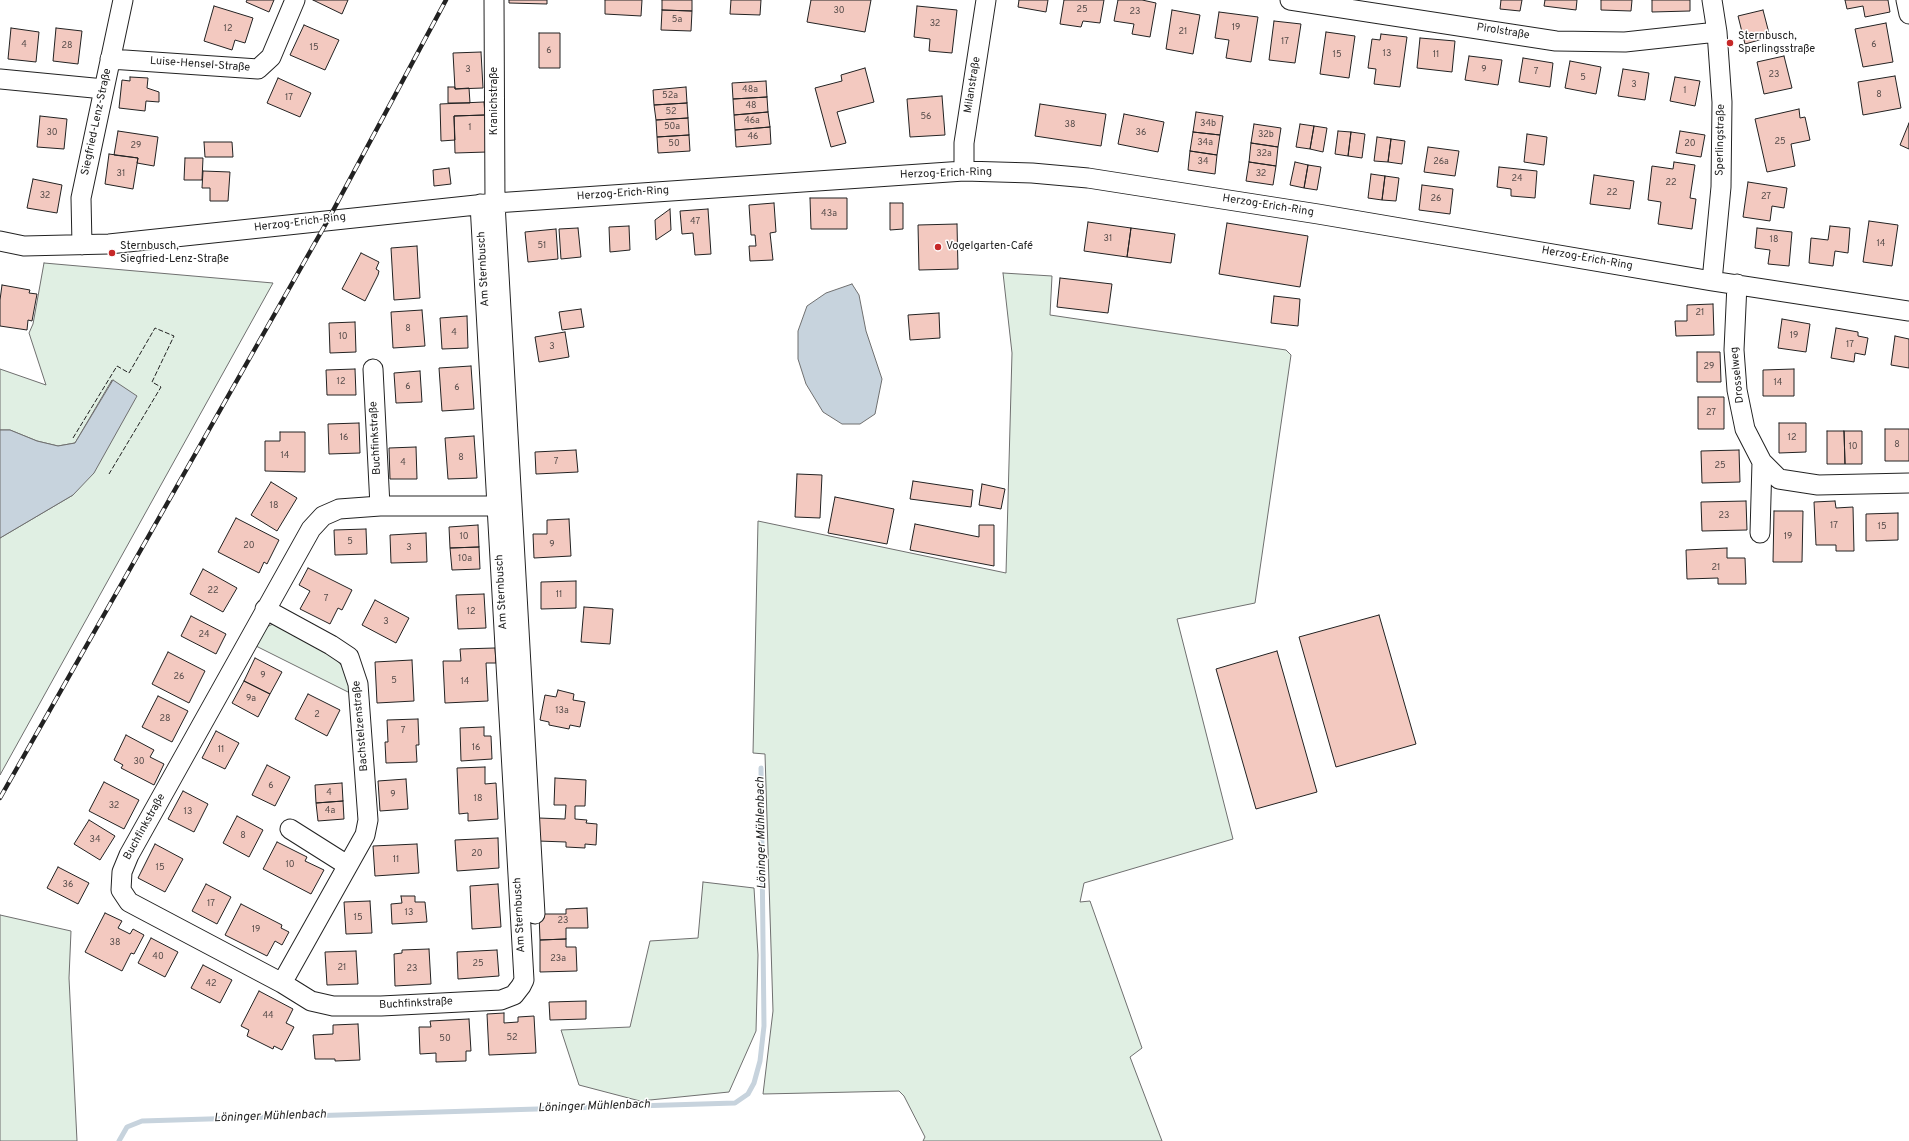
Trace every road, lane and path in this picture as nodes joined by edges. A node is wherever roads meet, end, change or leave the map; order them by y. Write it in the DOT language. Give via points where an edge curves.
graph roads {
  1 [pos="123,0"];
  2 [pos="295,0"];
  3 [pos="494,0"];
  4 [pos="986,0"];
  5 [pos="1290,0"];
  6 [pos="1712,0"];
  7 [pos="1906,0"];
  8 [pos="1909,14"];
  9 [pos="1717,32"];
  10 [pos="110,59"];
  11 [pos="0,79"];
  12 [pos="104,90"];
  13 [pos="964,171"];
  14 [pos="487,203"];
  15 [pos="0,241"];
  16 [pos="82,245"];
  17 [pos="1712,281"];
  18 [pos="1738,284"];
  19 [pos="1909,311"];
  20 [pos="372,369"];
  21 [pos="1762,462"];
  22 [pos="1909,483"];
  23 [pos="380,506"];
  24 [pos="497,506"];
  25 [pos="1760,533"];
  26 [pos="265,609"];
  27 [pos="290,829"];
  28 [pos="347,865"];
  29 [pos="535,914"];
  30 [pos="524,980"];
  31 [pos="282,983"];
  1 -- 10 [label="street, Siegfried-Lenz-Straße"];
  2 -- 10 [label="street, Luise-Hensel-Straße" via="271,57 258,69"];
  3 -- 14 [label="street, Kranichstraße"];
  4 -- 13 [label="street, Milanstraße" via="964,143"];
  5 -- 9 [label="street, Pirolstraße" via="1556,40 1625,42"];
  6 -- 9 [label="street, Sperlingstraße"];
  7 -- 8 [label="street"];
  9 -- 17 [label="street, Sperlingstraße" via="1722,102 1720,187"];
  10 -- 12 [label="street, Siegfried-Lenz-Straße"];
  11 -- 12 [label="street"];
  12 -- 16 [label="street, Siegfried-Lenz-Straße" via="81,198"];
  13 -- 14 [label="street, Herzog-Erich-Ring"];
  13 -- 17 [label="street, Herzog-Erich-Ring" via="1088,178 1334,216"];
  14 -- 16 [label="street, Herzog-Erich-Ring"];
  14 -- 24 [label="street, Am Sternbusch"];
  14 -- 29 [label="street, Am Sternbusch"];
  15 -- 16 [label="street, Herzog-Erich-Ring" via="24,246"];
  17 -- 18 [label="street, Herzog-Erich-Ring"];
  18 -- 19 [label="street, Herzog-Erich-Ring"];
  18 -- 21 [label="street, Drosselweg" via="1734,350 1737,390 1745,429"];
  20 -- 23 [label="street, Buchfinkstraße"];
  21 -- 22 [label="street, Drosselweg" via="1779,479 1818,485"];
  21 -- 25 [label="street, Drosselweg"];
  23 -- 24 [label="street, Buchfinkstraße"];
  23 -- 26 [label="street, Buchfinkstraße" via="339,509 324,516 310,529"];
  24 -- 30 [label="street, Am Sternbusch"];
  26 -- 28 [label="street, Bachstelzenstraße" via="331,644 349,657 355,670 368,820 365,835"];
  26 -- 31 [label="street, Buchfinkstraße" via="129,855 122,872 121,890 129,902"];
  27 -- 28 [label="street"];
  28 -- 31 [label="street, Bachstelzenstraße"];
  30 -- 31 [label="street, Buchfinkstraße" via="514,995 501,1000 381,1006 333,1006 311,1001"];
}
